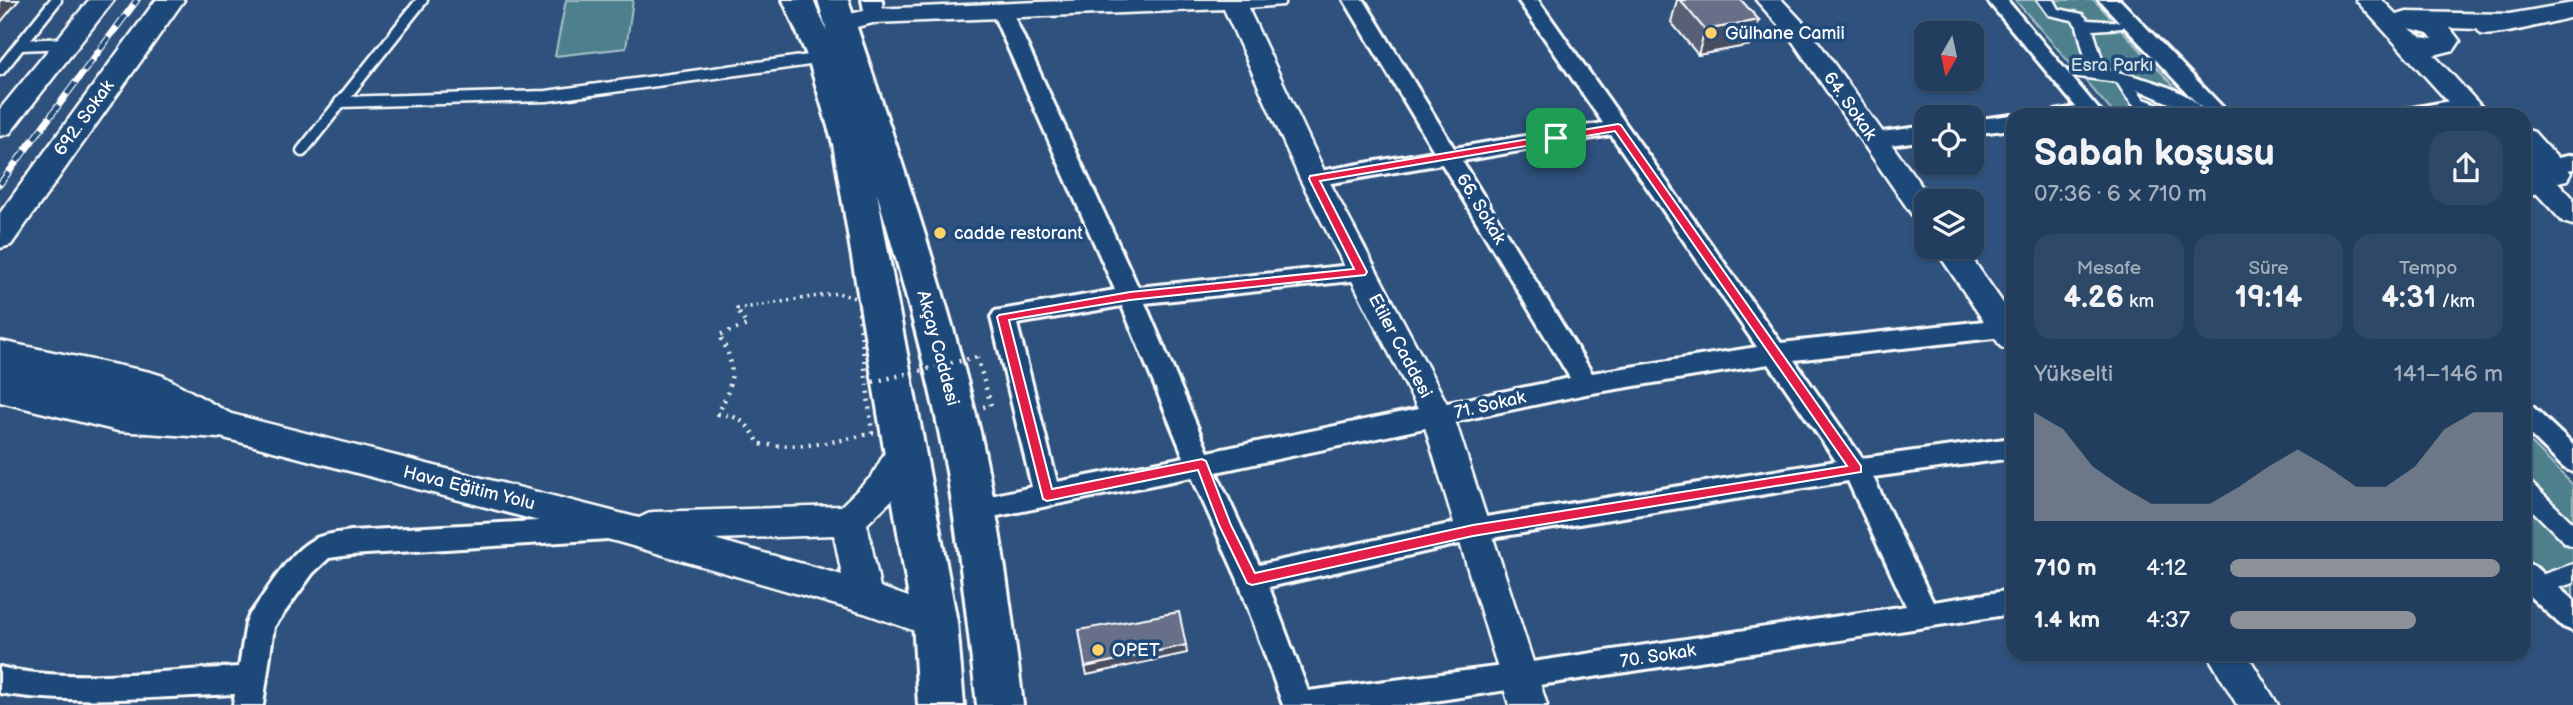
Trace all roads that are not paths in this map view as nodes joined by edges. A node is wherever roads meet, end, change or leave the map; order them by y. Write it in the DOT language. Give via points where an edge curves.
graph roads {
  1 [pos="56,0"];
  2 [pos="102,0"];
  3 [pos="170,0"];
  4 [pos="422,0"];
  5 [pos="798,0"];
  6 [pos="1274,0"];
  7 [pos="1354,0"];
  8 [pos="1528,0"];
  9 [pos="1768,0"];
  10 [pos="1997,0"];
  11 [pos="2046,0"];
  12 [pos="2109,0"];
  13 [pos="2368,0"];
  14 [pos="2392,0"];
  15 [pos="1232,1"];
  16 [pos="855,10"];
  17 [pos="2573,10"];
  18 [pos="1002,12"];
  19 [pos="2509,22"];
  20 [pos="2084,25"];
  21 [pos="2117,25"];
  22 [pos="2410,27"];
  23 [pos="70,43"];
  24 [pos="20,45"];
  25 [pos="2443,45"];
  26 [pos="824,58"];
  27 [pos="0,71"];
  28 [pos="2077,72"];
  29 [pos="2098,73"];
  30 [pos="2122,77"];
  31 [pos="340,102"];
  32 [pos="2192,106"];
  33 [pos="2087,108"];
  34 [pos="2151,108"];
  35 [pos="2213,108"];
  36 [pos="2471,108"];
  37 [pos="2494,108"];
  38 [pos="2006,123"];
  39 [pos="1984,126"];
  40 [pos="0,127"];
  41 [pos="1618,127"];
  42 [pos="1914,135"];
  43 [pos="1874,140"];
  44 [pos="302,151"];
  45 [pos="2531,151"];
  46 [pos="1449,156"];
  47 [pos="2543,173"];
  48 [pos="1314,179"];
  49 [pos="2573,189"];
  50 [pos="1914,197"];
  51 [pos="2573,215"];
  52 [pos="0,237"];
  53 [pos="1958,259"];
  54 [pos="1362,272"];
  55 [pos="1130,296"];
  56 [pos="2006,325"];
  57 [pos="2006,331"];
  58 [pos="1777,353"];
  59 [pos="0,354"];
  60 [pos="0,367"];
  61 [pos="1586,384"];
  62 [pos="0,388"];
  63 [pos="1438,417"];
  64 [pos="2531,420"];
  65 [pos="218,424"];
  66 [pos="905,447"];
  67 [pos="2006,449"];
  68 [pos="2571,456"];
  69 [pos="1202,464"];
  70 [pos="1856,469"];
  71 [pos="1047,495"];
  72 [pos="2531,496"];
  73 [pos="973,510"];
  74 [pos="849,520"];
  75 [pos="622,528"];
  76 [pos="1473,530"];
  77 [pos="2573,537"];
  78 [pos="1252,579"];
  79 [pos="2531,580"];
  80 [pos="864,597"];
  81 [pos="2006,603"];
  82 [pos="1925,615"];
  83 [pos="2573,618"];
  84 [pos="935,622"];
  85 [pos="2230,661"];
  86 [pos="0,680"];
  87 [pos="1523,691"];
  88 [pos="250,693"];
  89 [pos="941,705"];
  90 [pos="1000,705"];
  91 [pos="1301,705"];
  92 [pos="2259,705"];
  1 -- 24 [label="lane"];
  2 -- 23 [label="street"];
  3 -- 52 [label="main road, 692. Sokak"];
  4 -- 31 [label="lane"];
  5 -- 26 [label="highway"];
  6 -- 15 [label="street"];
  7 -- 46 [label="street, 66. Sokak"];
  8 -- 41 [label="street"];
  9 -- 43 [label="street, 64. Sokak" via="1800,34"];
  10 -- 33 [label="street"];
  11 -- 20 [label="street" via="2054,12 2077,17"];
  12 -- 35 [label="street"];
  13 -- 22 [label="street"];
  14 -- 22 [label="street"];
  15 -- 18 [label="street"];
  15 -- 48 [label="street, Etiler Caddesi"];
  16 -- 18 [label="street"];
  16 -- 73 [label="highway, Akçay Caddesi" via="952,399"];
  17 -- 19 [label="street"];
  18 -- 55 [label="street"];
  19 -- 22 [label="street"];
  19 -- 25 [label="street"];
  20 -- 21 [label="street"];
  20 -- 29 [label="street"];
  22 -- 25 [label="street" via="2442,32 2447,41"];
  22 -- 36 [label="street"];
  23 -- 24 [label="lane"];
  23 -- 40 [label="street"];
  24 -- 27 [label="lane"];
  25 -- 37 [label="street" via="2457,68"];
  26 -- 31 [label="lane" via="547,96"];
  26 -- 66 [label="highway" via="852,157"];
  28 -- 29 [label="street"];
  29 -- 30 [label="street"];
  30 -- 32 [label="street"];
  30 -- 34 [label="street" via="2137,103"];
  31 -- 44 [label="lane"];
  38 -- 39 [label="street"];
  41 -- 46 [label="street"];
  41 -- 58 [label="street"];
  42 -- 43 [label="street"];
  43 -- 50 [label="street, 64. Sokak"];
  45 -- 47 [label="street"];
  46 -- 48 [label="street"];
  46 -- 61 [label="street, 66. Sokak"];
  47 -- 49 [label="street"];
  47 -- 51 [label="street"];
  48 -- 54 [label="street, Etiler Caddesi"];
  53 -- 56 [label="street"];
  54 -- 55 [label="street"];
  54 -- 63 [label="street, Etiler Caddesi"];
  55 -- 69 [label="street"];
  55 -- 71 [label="street" via="1003,317"];
  57 -- 58 [label="street, 71. Sokak"];
  58 -- 61 [label="street, 71. Sokak"];
  58 -- 70 [label="street"];
  59 -- 65 [label="main road" via="150,386"];
  60 -- 65 [label="street, Hava Eğitim Yolu"];
  61 -- 63 [label="street, 71. Sokak"];
  62 -- 65 [label="main road" via="118,417"];
  63 -- 69 [label="street, 71. Sokak"];
  63 -- 76 [label="street, Etiler Caddesi"];
  64 -- 68 [label="street"];
  65 -- 75 [label="street, Hava Eğitim Yolu"];
  66 -- 74 [label="street" via="884,486"];
  66 -- 84 [label="highway"];
  67 -- 70 [label="street"];
  69 -- 71 [label="street, 71. Sokak"];
  69 -- 78 [label="street"];
  70 -- 76 [label="street"];
  70 -- 82 [label="street"];
  71 -- 73 [label="street, 71. Sokak"];
  72 -- 77 [label="street"];
  73 -- 90 [label="highway, Akçay Caddesi"];
  74 -- 75 [label="street"];
  74 -- 80 [label="street"];
  75 -- 80 [label="street, Hava Eğitim Yolu"];
  75 -- 88 [label="street" via="322,548 303,565 260,623"];
  76 -- 78 [label="street"];
  76 -- 87 [label="street, Etiler Caddesi"];
  78 -- 91 [label="street"];
  79 -- 83 [label="street"];
  80 -- 84 [label="street, Hava Eğitim Yolu"];
  81 -- 82 [label="street, 70. Sokak"];
  82 -- 87 [label="street, 70. Sokak"];
  84 -- 89 [label="highway"];
  85 -- 92 [label="street"];
  86 -- 88 [label="street" via="72,688"];
  87 -- 91 [label="street, 70. Sokak"];
}
